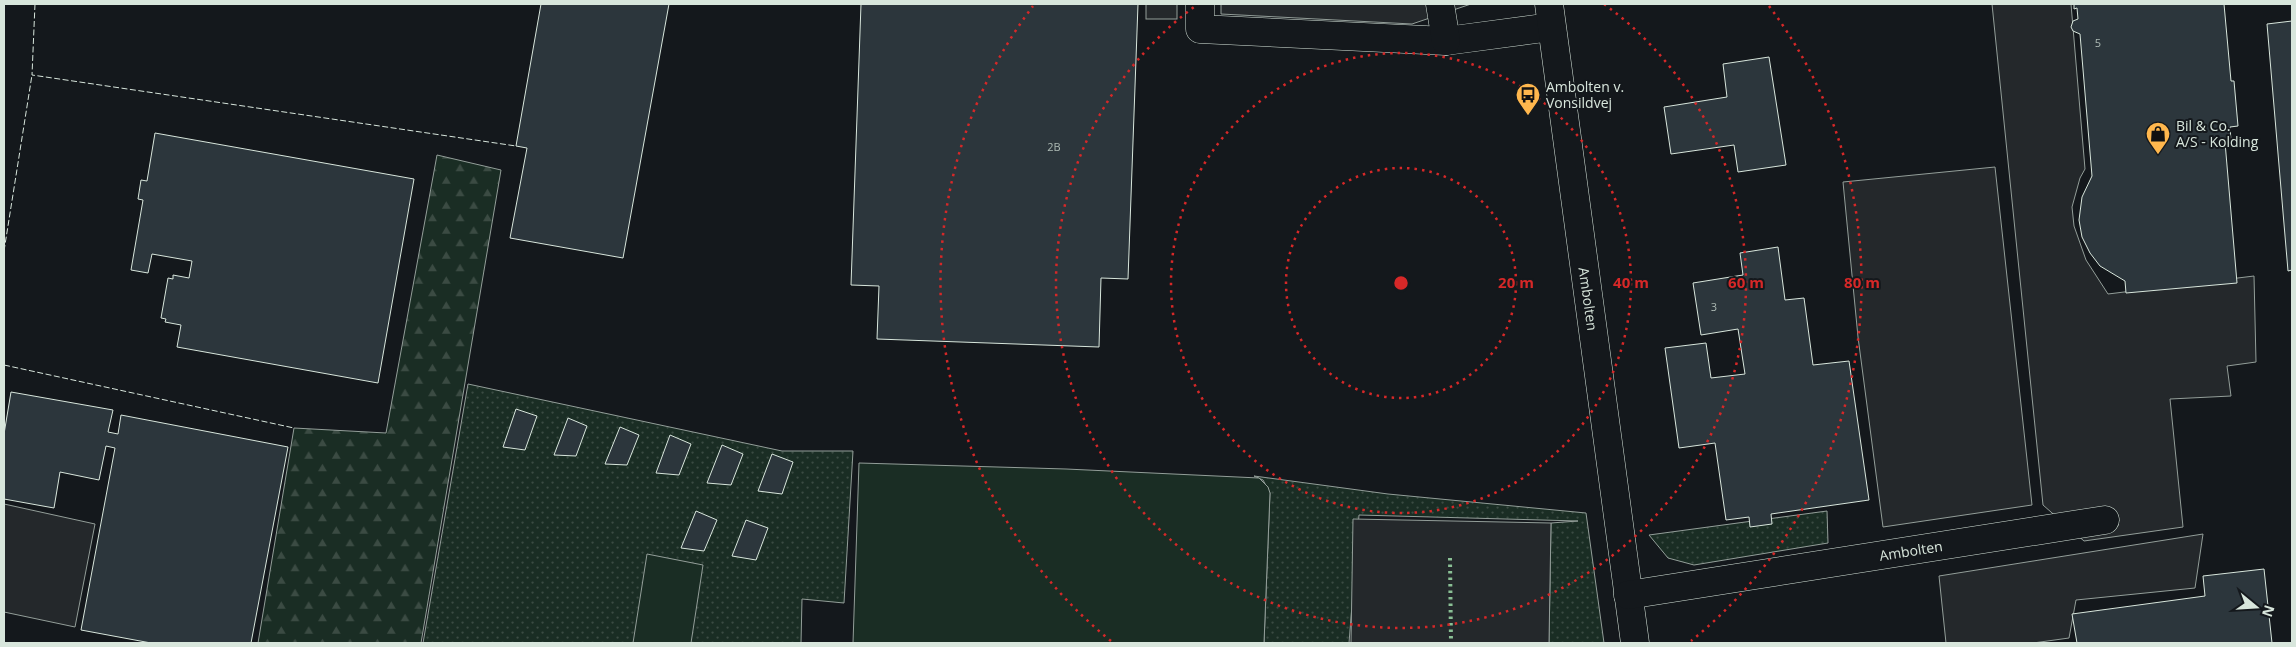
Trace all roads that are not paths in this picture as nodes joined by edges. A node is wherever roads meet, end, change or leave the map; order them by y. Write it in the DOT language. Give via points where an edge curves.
graph roads {
  1 [pos="1200,4"];
  2 [pos="1440,4"];
  3 [pos="1550,15"];
  4 [pos="1446,41"];
  5 [pos="2105,520"];
  6 [pos="1628,595"];
  7 [pos="1635,643"];
  1 -- 4 [label="street" via="1200,29"];
  2 -- 4 [label="street"];
  3 -- 4 [label="street"];
  3 -- 6 [label="street, Ambolten"];
  5 -- 6 [label="street, Ambolten"];
  6 -- 7 [label="street, Ambolten"];
}
